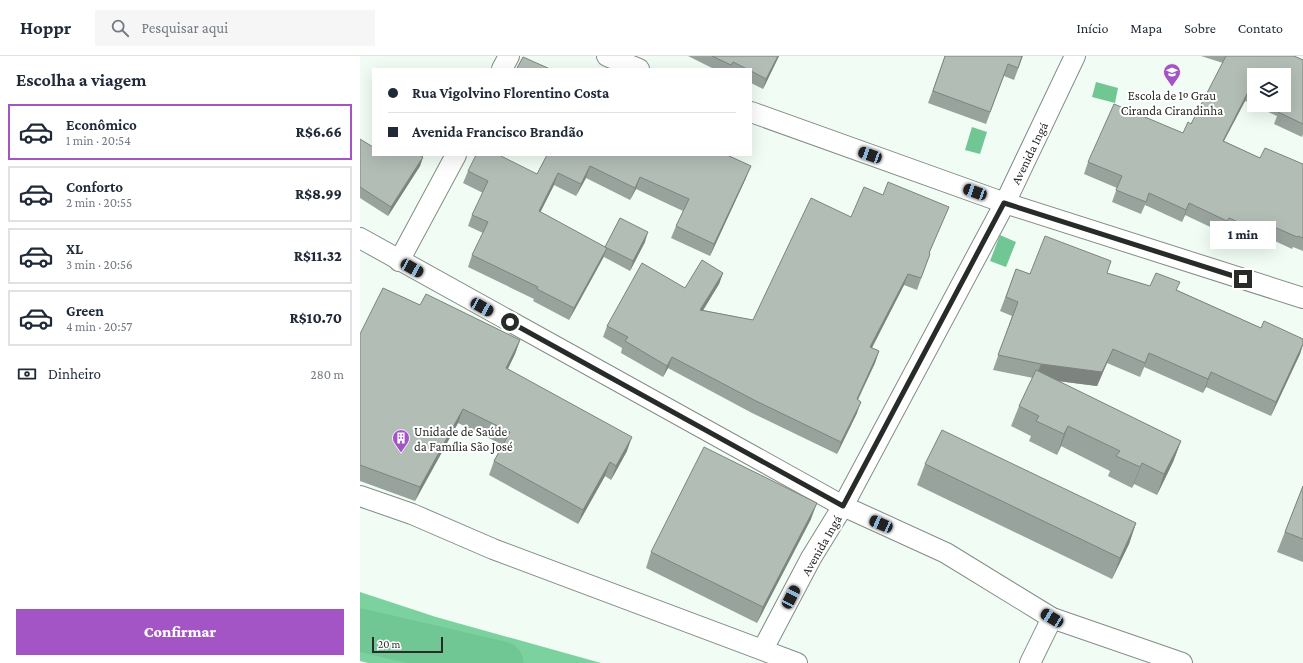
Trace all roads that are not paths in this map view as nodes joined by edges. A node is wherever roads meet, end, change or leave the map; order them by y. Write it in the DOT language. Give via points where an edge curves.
graph roads {
  1 [pos="509,56"];
  2 [pos="607,56"];
  3 [pos="1076,56"];
  4 [pos="503,68"];
  5 [pos="637,68"];
  6 [pos="752,112"];
  7 [pos="455,156"];
  8 [pos="1004,203"];
  9 [pos="360,238"];
  10 [pos="399,261"];
  11 [pos="1303,298"];
  12 [pos="360,496"];
  13 [pos="843,506"];
  14 [pos="1052,618"];
  15 [pos="763,649"];
  16 [pos="797,663"];
  17 [pos="1030,663"];
  18 [pos="1182,663"];
  1 -- 4 [label="street"];
  2 -- 5 [label="street"];
  3 -- 8 [label="street, Avenida Ingá"];
  6 -- 8 [label="street"];
  7 -- 10 [label="street"];
  8 -- 11 [label="street"];
  8 -- 13 [label="street, Avenida Ingá"];
  9 -- 10 [label="street"];
  10 -- 13 [label="street"];
  12 -- 15 [label="street" via="412,514 493,549"];
  13 -- 14 [label="street" via="946,553"];
  13 -- 15 [label="street, Avenida Ingá" via="811,558"];
  14 -- 17 [label="street"];
  14 -- 18 [label="street"];
  15 -- 16 [label="street"];
}
